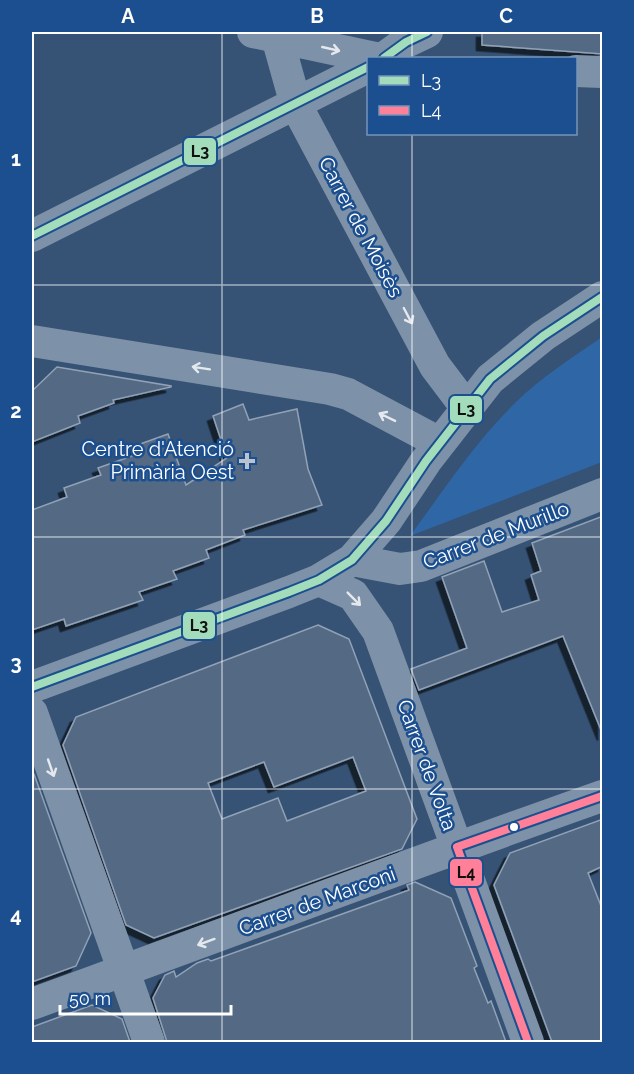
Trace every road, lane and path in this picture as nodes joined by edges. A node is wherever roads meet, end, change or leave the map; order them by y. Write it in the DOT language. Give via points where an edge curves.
graph roads {
  1 [pos="265,34"];
  2 [pos="370,57"];
  3 [pos="367,68"];
  4 [pos="577,70"];
  5 [pos="603,72"];
  6 [pos="296,105"];
  7 [pos="32,236"];
  8 [pos="603,297"];
  9 [pos="32,340"];
  10 [pos="466,407"];
  11 [pos="440,443"];
  12 [pos="603,494"];
  13 [pos="352,560"];
  14 [pos="319,580"];
  15 [pos="32,687"];
  16 [pos="32,713"];
  17 [pos="603,796"];
  18 [pos="457,847"];
  19 [pos="123,973"];
  20 [pos="32,1004"];
  21 [pos="148,1042"];
  22 [pos="528,1042"];
  1 -- 2 [label="street, one-way"];
  1 -- 6 [label="street, Carrer de Moisès"];
  3 -- 6 [label="street"];
  4 -- 5 [label="street"];
  6 -- 7 [label="street"];
  6 -- 10 [label="street, Carrer de Moisès, one-way" via="435,366"];
  8 -- 10 [label="street" via="543,336 490,379"];
  11 -- 9 [label="street, one-way" via="348,394 330,389"];
  10 -- 11 [label="street"];
  11 -- 13 [label="street" via="386,521"];
  12 -- 13 [label="street, Carrer de Murillo" via="421,566 400,569"];
  13 -- 14 [label="street"];
  14 -- 15 [label="street"];
  14 -- 18 [label="street, Carrer de Volta, one-way" via="353,595 378,631"];
  16 -- 19 [label="street, one-way"];
  17 -- 18 [label="street, Carrer de Marconi"];
  18 -- 19 [label="street, Carrer de Marconi, one-way"];
  18 -- 22 [label="street, Carrer de Volta"];
  19 -- 20 [label="street, Carrer de Marconi"];
  19 -- 21 [label="street"];
}
